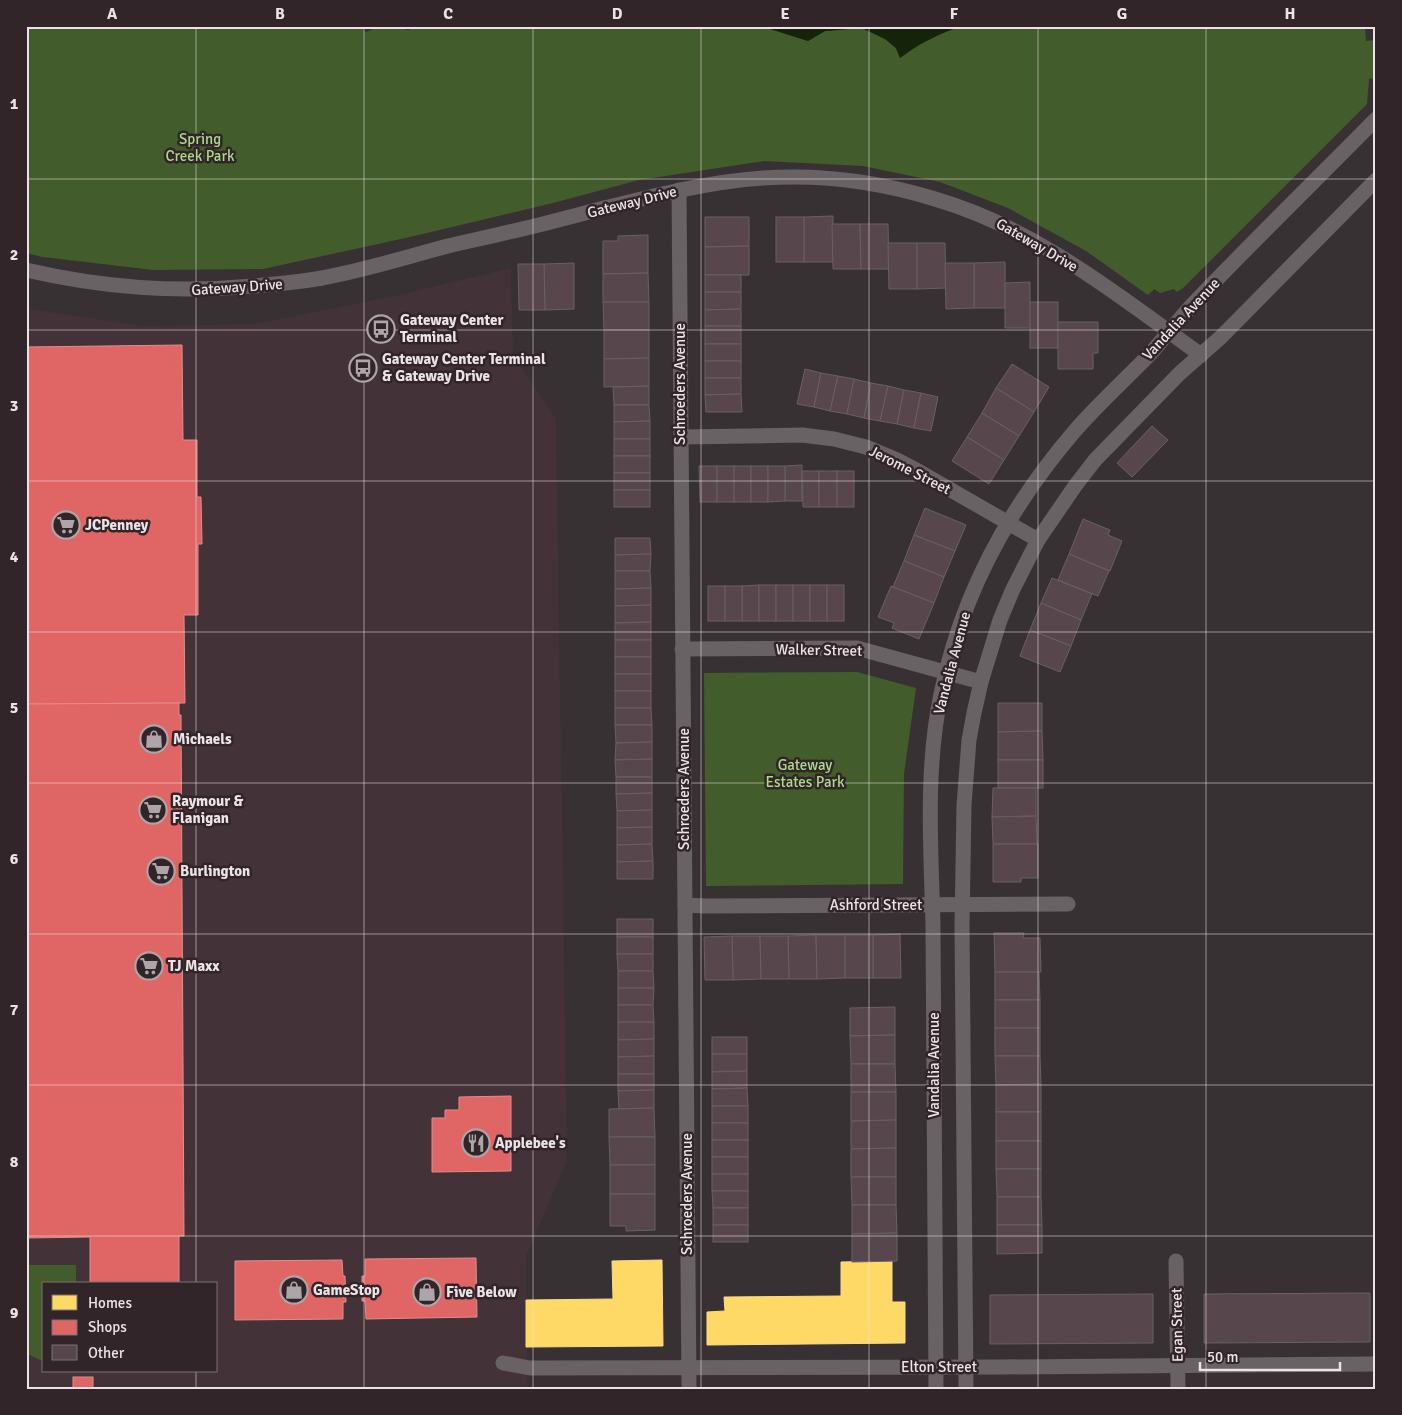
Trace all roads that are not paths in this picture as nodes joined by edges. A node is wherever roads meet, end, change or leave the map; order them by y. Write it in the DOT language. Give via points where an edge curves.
graph roads {
  1 [pos="1376,119"];
  2 [pos="1376,180"];
  3 [pos="679,190"];
  4 [pos="26,270"];
  5 [pos="1169,331"];
  6 [pos="1202,355"];
  7 [pos="681,437"];
  8 [pos="1008,522"];
  9 [pos="1038,540"];
  10 [pos="682,649"];
  11 [pos="946,672"];
  12 [pos="981,682"];
  13 [pos="962,904"];
  14 [pos="1068,904"];
  15 [pos="685,905"];
  16 [pos="932,905"];
  17 [pos="1176,1261"];
  18 [pos="503,1362"];
  19 [pos="1376,1364"];
  20 [pos="1177,1365"];
  21 [pos="936,1367"];
  22 [pos="966,1367"];
  23 [pos="689,1368"];
  24 [pos="689,1389"];
  25 [pos="936,1389"];
  26 [pos="966,1389"];
  27 [pos="1178,1389"];
  1 -- 5 [label="street, Vandalia Avenue"];
  2 -- 6 [label="street, Vandalia Avenue"];
  3 -- 4 [label="street, Gateway Drive" via="324,278 291,283 167,290 97,284"];
  3 -- 5 [label="street, Gateway Drive" via="738,180 793,177 850,181 938,199 995,220 1050,250"];
  3 -- 7 [label="street, Schroeders Avenue"];
  5 -- 6 [label="street, Gateway Drive"];
  5 -- 8 [label="street, Vandalia Avenue" via="1074,432"];
  6 -- 9 [label="street, Vandalia Avenue" via="1180,373 1095,460"];
  7 -- 8 [label="street, Jerome Street" via="802,435 866,447 897,460"];
  7 -- 10 [label="street, Schroeders Avenue"];
  8 -- 9 [label="street, Jerome Street"];
  8 -- 11 [label="street, Vandalia Avenue" via="969,601"];
  9 -- 12 [label="street, Vandalia Avenue" via="1000,620"];
  10 -- 11 [label="street, Walker Street" via="857,648"];
  10 -- 15 [label="street, Schroeders Avenue"];
  11 -- 12 [label="street, Walker Street"];
  11 -- 16 [label="street, Vandalia Avenue" via="936,720 931,770"];
  12 -- 13 [label="street, Vandalia Avenue" via="969,740 966,774"];
  13 -- 14 [label="street, Ashford Street"];
  13 -- 16 [label="street, Ashford Street"];
  13 -- 22 [label="street, Vandalia Avenue"];
  15 -- 16 [label="street, Ashford Street"];
  15 -- 23 [label="street, Schroeders Avenue"];
  16 -- 21 [label="street, Vandalia Avenue"];
  17 -- 20 [label="street, Egan Street"];
  18 -- 23 [label="street, Elton Street" via="530,1368"];
  19 -- 20 [label="street, Elton Street"];
  20 -- 22 [label="street, Elton Street"];
  20 -- 27 [label="street, Egan Street"];
  21 -- 22 [label="street, Elton Street"];
  21 -- 23 [label="street, Elton Street"];
  21 -- 25 [label="street, Vandalia Avenue"];
  22 -- 26 [label="street, Vandalia Avenue"];
  23 -- 24 [label="street, Schroeders Avenue"];
}
